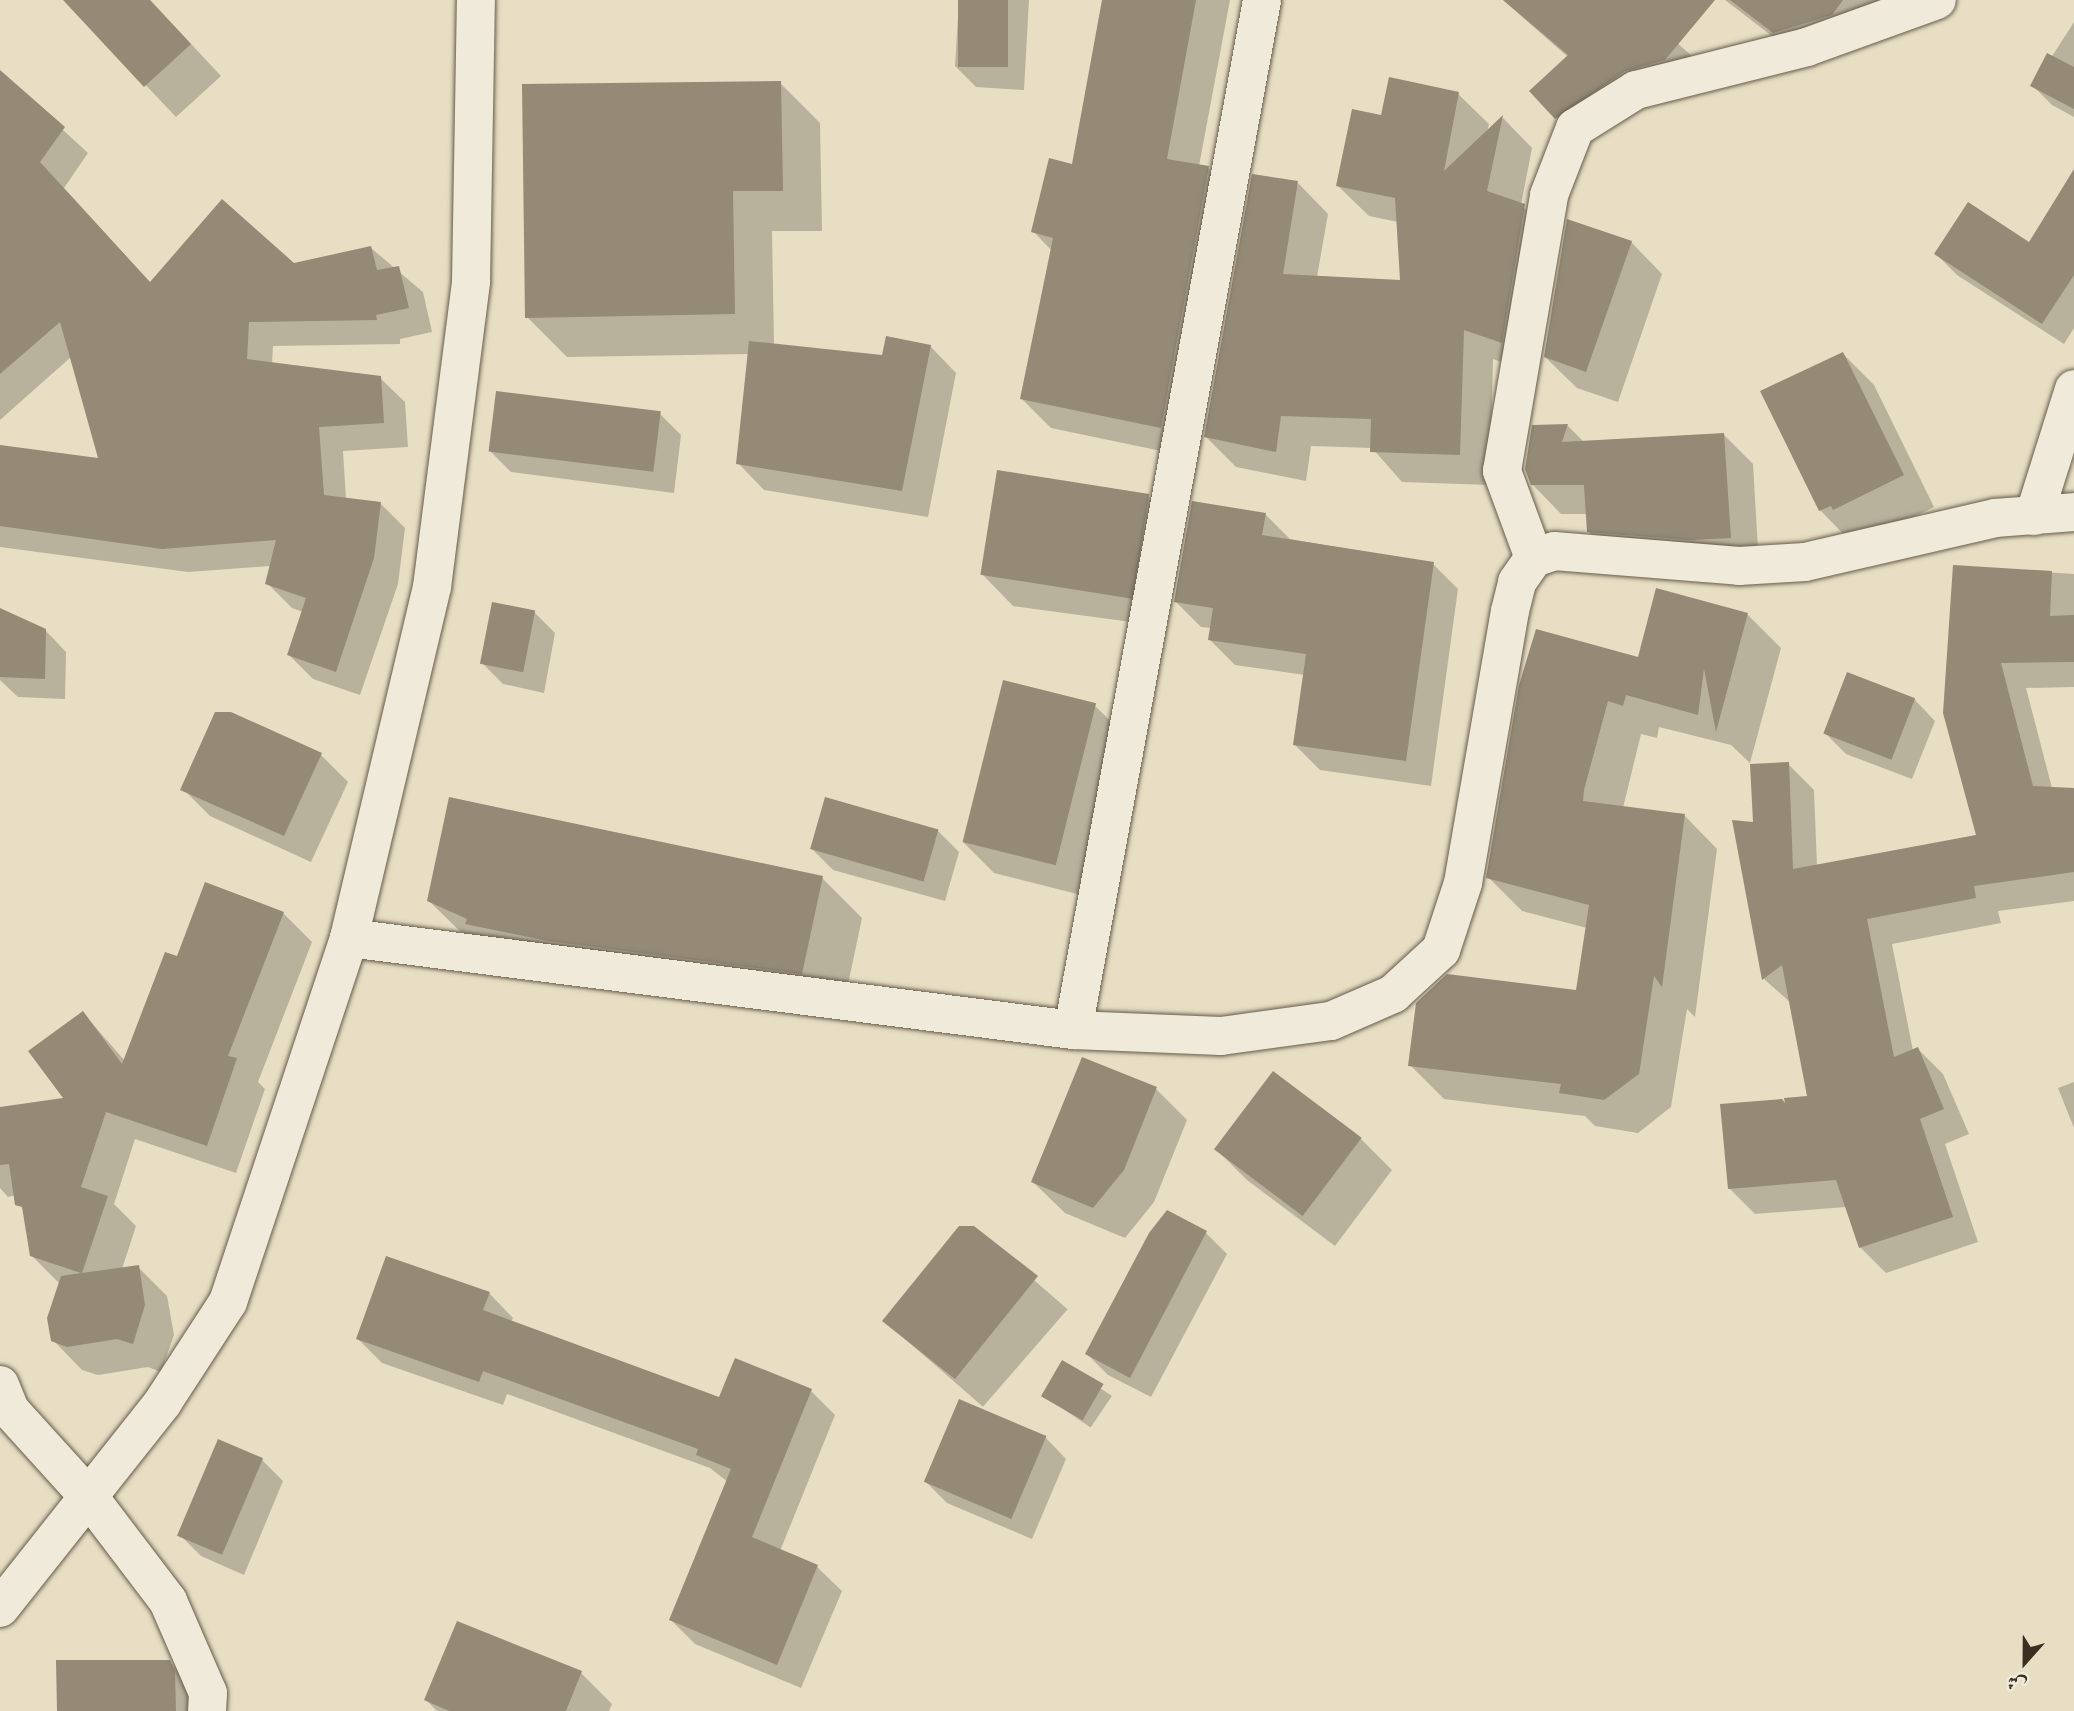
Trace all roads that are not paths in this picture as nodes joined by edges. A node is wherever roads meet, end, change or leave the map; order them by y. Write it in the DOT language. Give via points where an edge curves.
graph roads {
  1 [pos="476,0"];
  2 [pos="1262,0"];
  3 [pos="1937,0"];
  4 [pos="2074,389"];
  5 [pos="2074,512"];
  6 [pos="2034,516"];
  7 [pos="1534,558"];
  8 [pos="349,938"];
  9 [pos="1073,1030"];
  10 [pos="0,1385"];
  11 [pos="89,1497"];
  12 [pos="0,1608"];
  13 [pos="207,1711"];
  1 -- 8 [label="street" via="471,282 432,587"];
  2 -- 9 [label="street"];
  3 -- 7 [label="street" via="1807,47 1636,90 1575,128 1549,195 1502,471"];
  4 -- 6 [label="street"];
  5 -- 6 [label="street"];
  6 -- 7 [label="street" via="1995,519 1805,562 1739,566 1554,551"];
  7 -- 9 [label="street" via="1517,582 1510,611 1463,883 1441,950 1393,994 1331,1021 1221,1036"];
  8 -- 9 [label="street"];
  8 -- 11 [label="street" via="228,1302 163,1402"];
  10 -- 11 [label="street" via="10,1410"];
  11 -- 12 [label="street"];
  11 -- 13 [label="street" via="168,1601 208,1693"];
}
